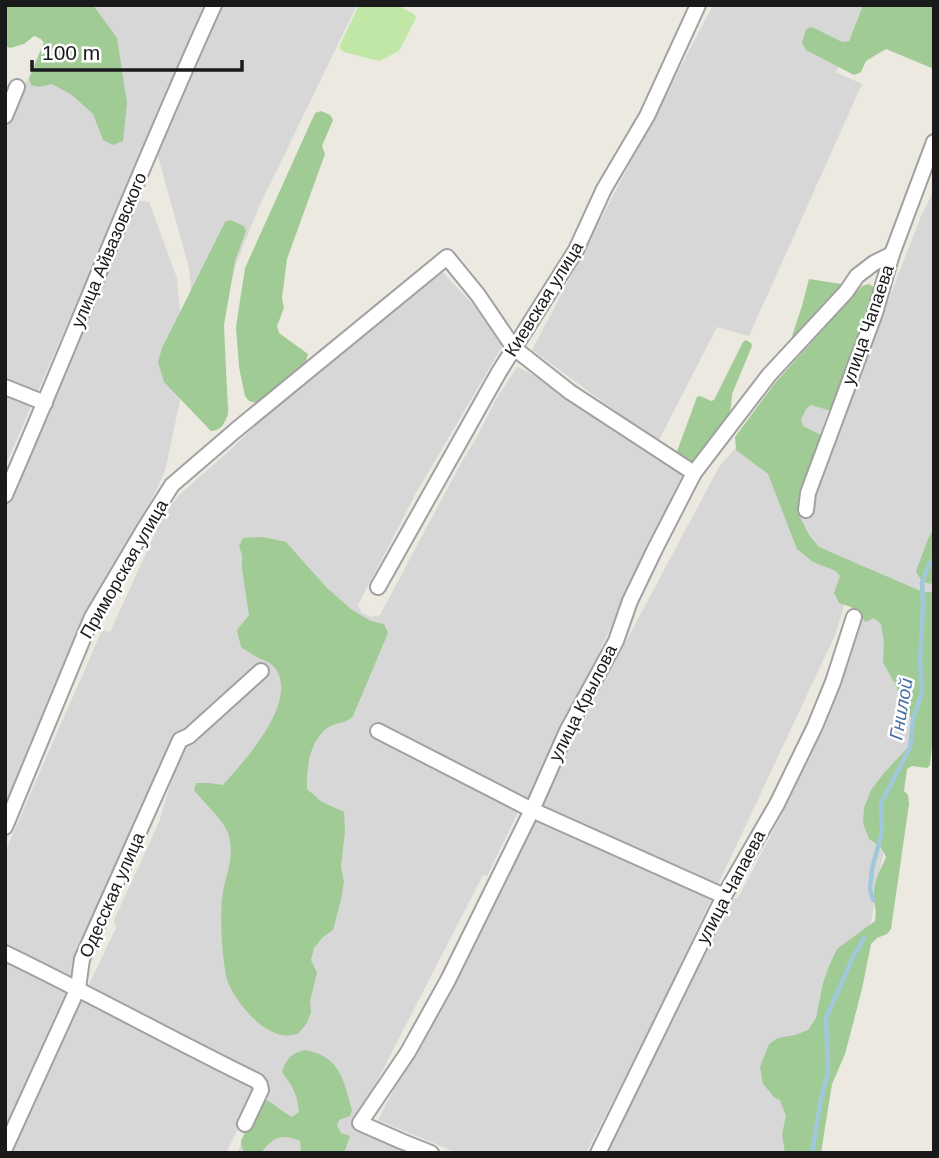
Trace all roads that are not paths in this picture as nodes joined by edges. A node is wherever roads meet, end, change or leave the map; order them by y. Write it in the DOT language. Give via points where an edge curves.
graph roads {
  1 [pos="214,5"];
  2 [pos="698,5"];
  3 [pos="17,87"];
  4 [pos="5,116"];
  5 [pos="934,142"];
  6 [pos="892,254"];
  7 [pos="514,348"];
  8 [pos="5,387"];
  9 [pos="46,403"];
  10 [pos="694,473"];
  11 [pos="5,495"];
  12 [pos="806,510"];
  13 [pos="378,587"];
  14 [pos="854,617"];
  15 [pos="261,671"];
  16 [pos="377,731"];
  17 [pos="532,810"];
  18 [pos="5,827"];
  19 [pos="724,896"];
  20 [pos="5,953"];
  21 [pos="78,988"];
  22 [pos="245,1124"];
  23 [pos="5,1148"];
  24 [pos="431,1153"];
  25 [pos="598,1153"];
  1 -- 9 [label="street, улица Айвазовского"];
  2 -- 7 [label="street, Киевская улица" via="647,116 608,182 576,250"];
  3 -- 4 [label="street"];
  5 -- 6 [label="street, улица Чапаева"];
  6 -- 10 [label="street, улица Крылова" via="853,281 769,375"];
  6 -- 12 [label="street, улица Чапаева" via="875,313 808,493"];
  7 -- 10 [label="street" via="570,392"];
  7 -- 13 [label="street, Киевская улица"];
  7 -- 18 [label="street, Приморская улица" via="447,257 172,485 92,617"];
  8 -- 9 [label="street"];
  9 -- 11 [label="street, улица Айвазовского"];
  10 -- 17 [label="street, улица Крылова"];
  14 -- 19 [label="street, улица Чапаева" via="815,726"];
  15 -- 21 [label="street, Одесская улица" via="180,740 82,959"];
  16 -- 17 [label="street"];
  17 -- 19 [label="street"];
  17 -- 24 [label="street, улица Крылова" via="408,1052 360,1123"];
  19 -- 25 [label="street, улица Чапаева"];
  20 -- 21 [label="street"];
  21 -- 22 [label="street" via="257,1081 261,1090"];
  21 -- 23 [label="street, Одесская улица"];
}
